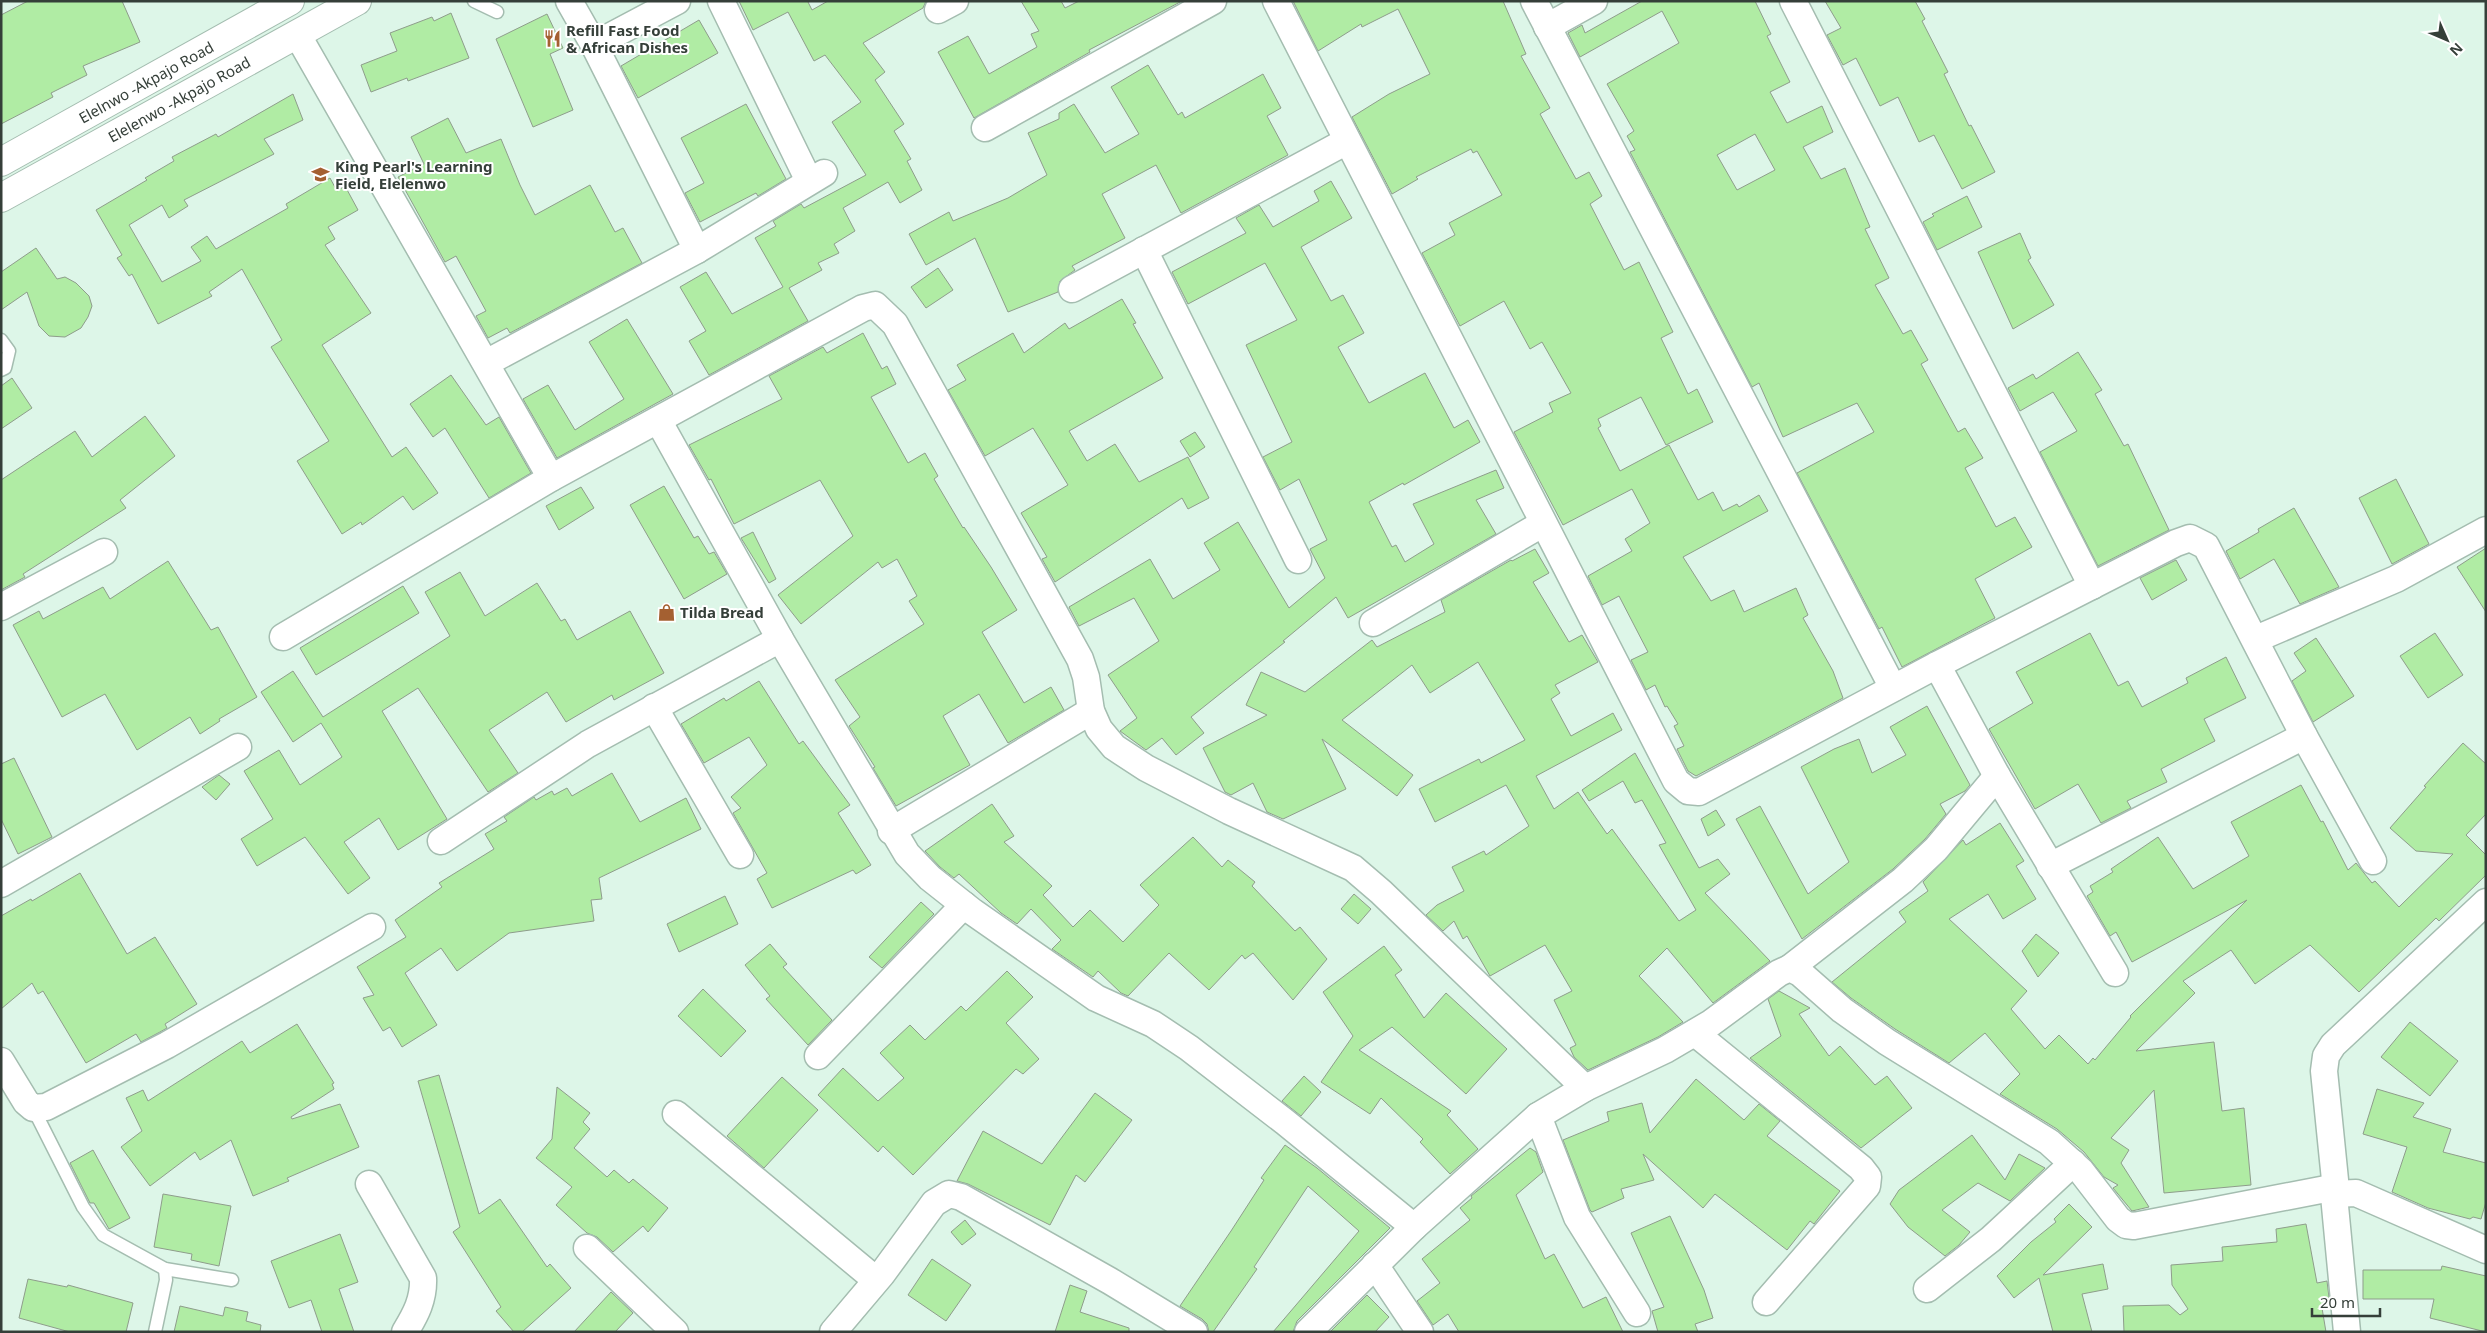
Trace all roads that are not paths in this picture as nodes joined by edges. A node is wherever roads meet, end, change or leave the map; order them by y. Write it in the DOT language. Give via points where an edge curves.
graph roads {
  1 [pos="290,1"];
  2 [pos="357,1"];
  3 [pos="474,1"];
  4 [pos="569,1"];
  5 [pos="677,1"];
  6 [pos="721,1"];
  7 [pos="1213,1"];
  8 [pos="1276,1"];
  9 [pos="1534,1"];
  10 [pos="1594,1"];
  11 [pos="1793,1"];
  12 [pos="497,12"];
  13 [pos="1547,26"];
  14 [pos="297,34"];
  15 [pos="594,45"];
  16 [pos="985,128"];
  17 [pos="1347,141"];
  18 [pos="1,162"];
  19 [pos="1,198"];
  20 [pos="697,250"];
  21 [pos="1144,250"];
  22 [pos="1072,289"];
  23 [pos="1,340"];
  24 [pos="486,363"];
  25 [pos="1,370"];
  26 [pos="658,420"];
  27 [pos="551,478"];
  28 [pos="1542,524"];
  29 [pos="2486,530"];
  30 [pos="104,552"];
  31 [pos="1298,560"];
  32 [pos="2092,586"];
  33 [pos="1,607"];
  34 [pos="1373,623"];
  35 [pos="283,637"];
  36 [pos="2256,639"];
  37 [pos="780,640"];
  38 [pos="1937,665"];
  39 [pos="1893,688"];
  40 [pos="654,707"];
  41 [pos="1090,711"];
  42 [pos="2304,736"];
  43 [pos="238,747"];
  44 [pos="1997,776"];
  45 [pos="891,831"];
  46 [pos="441,841"];
  47 [pos="740,855"];
  48 [pos="2373,861"];
  49 [pos="2050,866"];
  50 [pos="1,884"];
  51 [pos="2486,902"];
  52 [pos="964,905"];
  53 [pos="372,927"];
  54 [pos="1790,968"];
  55 [pos="2115,973"];
  56 [pos="1695,1033"];
  57 [pos="818,1056"];
  58 [pos="1,1061"];
  59 [pos="1585,1088"];
  60 [pos="33,1108"];
  61 [pos="676,1114"];
  62 [pos="1538,1116"];
  63 [pos="2073,1163"];
  64 [pos="369,1184"];
  65 [pos="2333,1190"];
  66 [pos="1414,1227"];
  67 [pos="587,1248"];
  68 [pos="2486,1250"];
  69 [pos="1375,1265"];
  70 [pos="165,1269"];
  71 [pos="232,1280"];
  72 [pos="876,1280"];
  73 [pos="1927,1289"];
  74 [pos="1766,1302"];
  75 [pos="1637,1313"];
  76 [pos="155,1332"];
  77 [pos="405,1332"];
  78 [pos="676,1332"];
  79 [pos="833,1332"];
  80 [pos="1194,1332"];
  81 [pos="1308,1332"];
  82 [pos="1420,1332"];
  83 [pos="2347,1332"];
  1 -- 18 [label="main road, Elelnwo -Akpajo Road"];
  2 -- 14 [label="main road, Elelenwo -Akpajo Road"];
  3 -- 12 [label="lane"];
  4 -- 15 [label="street"];
  5 -- 15 [label="street"];
  6 -- 20 [label="street" via="816,177"];
  7 -- 16 [label="street"];
  8 -- 17 [label="street"];
  9 -- 13 [label="street"];
  10 -- 13 [label="street"];
  11 -- 32 [label="street"];
  13 -- 39 [label="street"];
  14 -- 19 [label="main road, Elelenwo -Akpajo Road"];
  14 -- 24 [label="street"];
  15 -- 20 [label="street"];
  17 -- 21 [label="street"];
  17 -- 28 [label="street"];
  20 -- 24 [label="street"];
  21 -- 22 [label="street"];
  21 -- 31 [label="street"];
  23 -- 25 [label="lane" via="9,351 5,368"];
  24 -- 27 [label="street"];
  26 -- 27 [label="street"];
  26 -- 37 [label="street"];
  26 -- 41 [label="street" via="863,308 875,306 895,324 1080,660 1086,676"];
  27 -- 35 [label="street"];
  28 -- 34 [label="street"];
  28 -- 39 [label="street" via="1676,781 1688,791 1699,792"];
  29 -- 36 [label="street" via="2396,580"];
  30 -- 33 [label="street"];
  32 -- 36 [label="street" via="2176,543 2190,538 2200,541 2206,546"];
  32 -- 38 [label="street"];
  36 -- 42 [label="street"];
  37 -- 40 [label="street"];
  37 -- 45 [label="street"];
  38 -- 39 [label="street"];
  38 -- 44 [label="street"];
  40 -- 46 [label="street" via="588,744"];
  40 -- 47 [label="street"];
  41 -- 45 [label="street"];
  41 -- 59 [label="street" via="1105,740 1146,768 1357,871"];
  42 -- 48 [label="street"];
  42 -- 49 [label="street"];
  43 -- 50 [label="street"];
  44 -- 49 [label="street"];
  44 -- 54 [label="street" via="1936,849 1903,880"];
  45 -- 52 [label="street" via="930,878"];
  49 -- 55 [label="street"];
  51 -- 65 [label="street" via="2333,1045 2326,1056 2324,1071 2335,1180"];
  52 -- 57 [label="street"];
  52 -- 66 [label="street" via="1096,998 1153,1024 1189,1048"];
  53 -- 60 [label="street" via="167,1045 46,1108"];
  54 -- 56 [label="street"];
  54 -- 63 [label="street" via="1887,1042 2049,1142"];
  56 -- 59 [label="street"];
  56 -- 74 [label="street" via="1868,1177 1866,1186"];
  58 -- 60 [label="street"];
  59 -- 62 [label="street"];
  60 -- 70 [label="lane" via="82,1207 99,1230 118,1245"];
  61 -- 72 [label="street"];
  62 -- 66 [label="street"];
  62 -- 75 [label="street" via="1576,1217"];
  63 -- 65 [label="street" via="2118,1219 2134,1226"];
  63 -- 73 [label="street" via="1991,1239"];
  64 -- 77 [label="street" via="422,1278 423,1290 417,1312"];
  65 -- 68 [label="street" via="2356,1193"];
  65 -- 83 [label="street"];
  66 -- 69 [label="street"];
  67 -- 78 [label="street"];
  69 -- 81 [label="street"];
  69 -- 82 [label="street"];
  70 -- 71 [label="lane"];
  70 -- 76 [label="lane" via="166,1280"];
  72 -- 79 [label="street"];
  72 -- 80 [label="street" via="934,1203 949,1194 1110,1281"];
}
